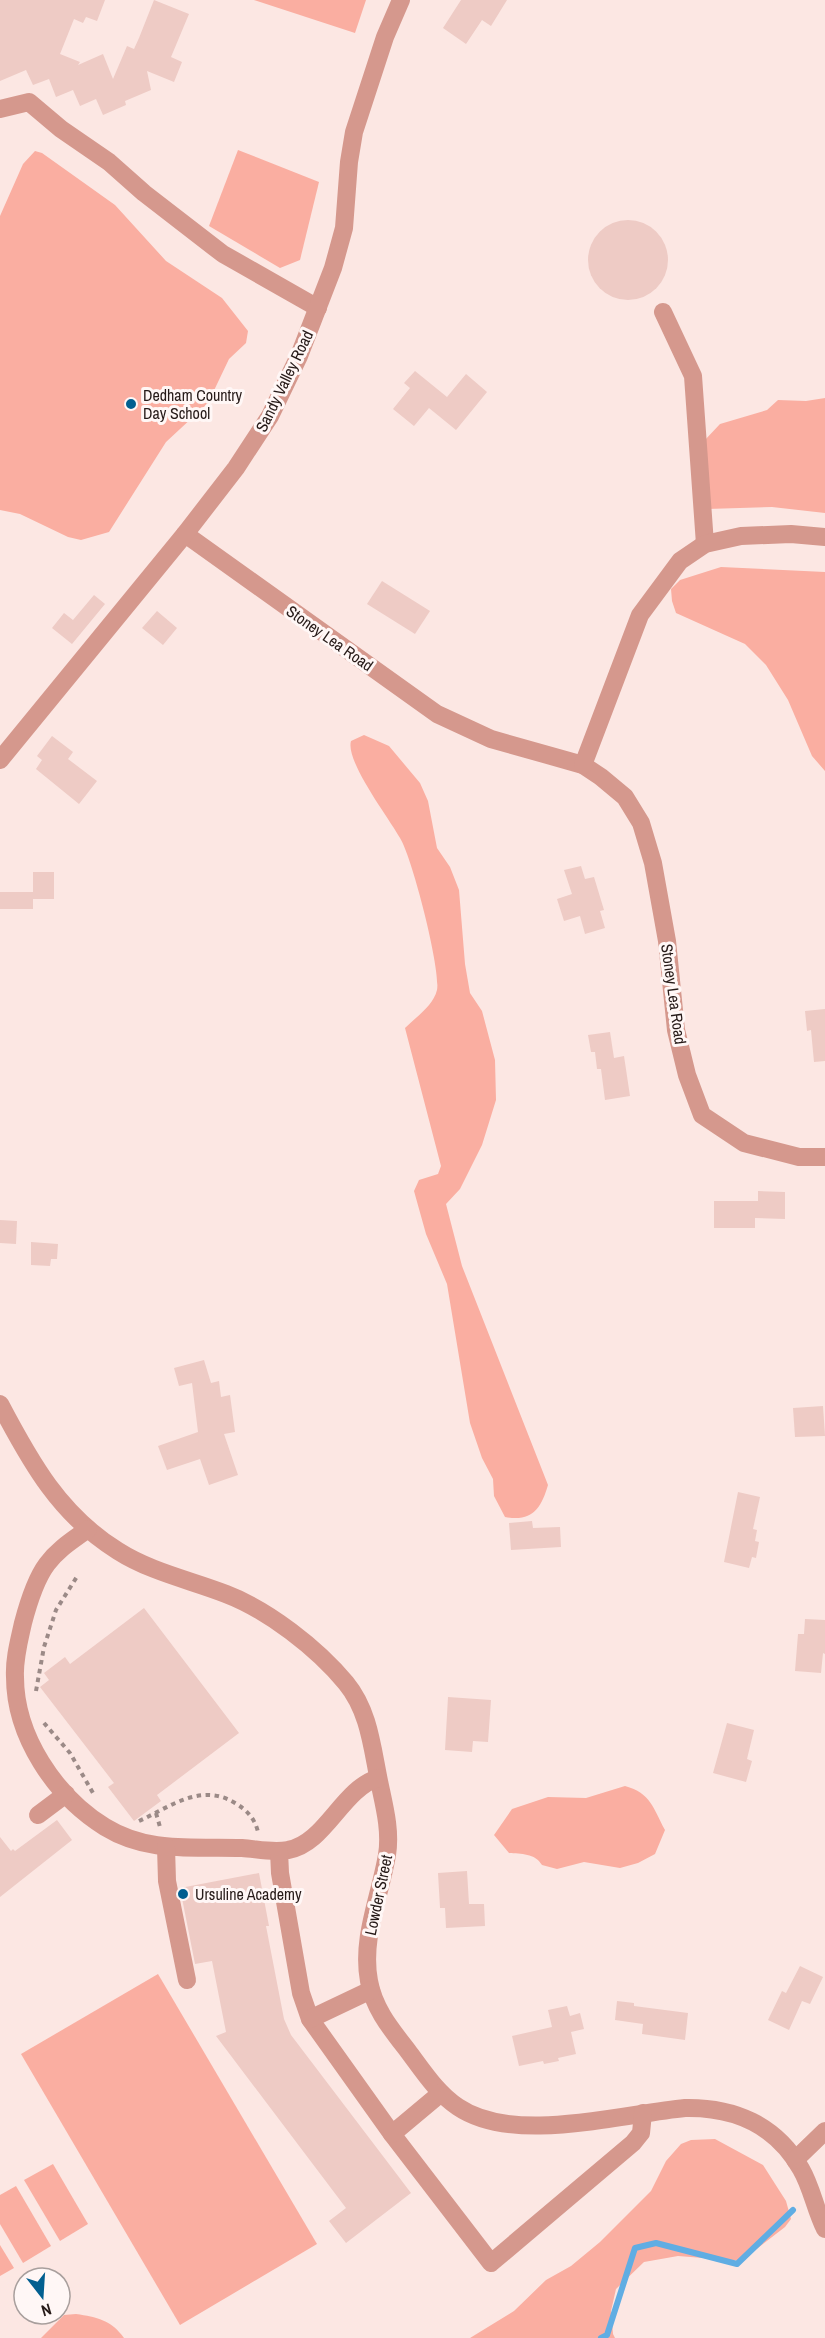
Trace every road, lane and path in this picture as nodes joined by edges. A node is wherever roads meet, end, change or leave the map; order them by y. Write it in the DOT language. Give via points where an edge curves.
graph roads {
  1 [pos="401,0"];
  2 [pos="0,109"];
  3 [pos="318,308"];
  4 [pos="663,312"];
  5 [pos="185,534"];
  6 [pos="825,537"];
  7 [pos="705,544"];
  8 [pos="0,760"];
  9 [pos="582,765"];
  10 [pos="825,1157"];
  11 [pos="0,1404"];
  12 [pos="88,1529"];
  13 [pos="78,1575"];
  14 [pos="34,1701"];
  15 [pos="41,1717"];
  16 [pos="378,1778"];
  17 [pos="66,1794"];
  18 [pos="96,1798"];
  19 [pos="38,1815"];
  20 [pos="134,1823"];
  21 [pos="260,1836"];
  22 [pos="166,1847"];
  23 [pos="279,1851"];
  24 [pos="187,1980"];
  25 [pos="371,1990"];
  26 [pos="310,2019"];
  27 [pos="441,2093"];
  28 [pos="643,2113"];
  29 [pos="825,2131"];
  30 [pos="392,2134"];
  31 [pos="795,2160"];
  32 [pos="825,2229"];
  1 -- 3 [label="street, Sandy Valley Road" via="354,132 344,228"];
  2 -- 3 [label="street" via="29,102 223,254"];
  3 -- 5 [label="street, Sandy Valley Road" via="270,416"];
  4 -- 7 [label="street" via="693,376"];
  5 -- 8 [label="street, Sandy Valley Road"];
  5 -- 9 [label="street, Stoney Lea Road" via="437,714 491,739"];
  6 -- 7 [label="street" via="741,536"];
  7 -- 9 [label="street" via="680,561 640,615"];
  9 -- 10 [label="street, Stoney Lea Road" via="625,797 641,823 653,863 667,941 676,1030 702,1115 744,1143 799,1157"];
  11 -- 12 [label="street, Lowder Street" via="43,1480"];
  12 -- 16 [label="street, Lowder Street" via="136,1561 246,1603 290,1632 333,1669 352,1692 367,1725"];
  12 -- 17 [label="street" via="45,1566 27,1607 15,1675 25,1732"];
  13 -- 14 [label="path" via="56,1610"];
  15 -- 18 [label="path" via="70,1753"];
  16 -- 23 [label="street" via="358,1787 307,1841 294,1849"];
  16 -- 25 [label="street, Lowder Street" via="388,1842 367,1946"];
  17 -- 19 [label="street"];
  17 -- 22 [label="street" via="106,1827"];
  20 -- 21 [label="path" via="206,1793 228,1798 245,1809"];
  22 -- 23 [label="street"];
  22 -- 24 [label="street" via="167,1881"];
  23 -- 26 [label="street" via="301,1993"];
  25 -- 26 [label="street"];
  25 -- 27 [label="street, Lowder Street" via="388,2025"];
  26 -- 30 [label="street"];
  27 -- 28 [label="street, Lowder Street" via="463,2110 517,2125 562,2124"];
  27 -- 30 [label="street"];
  28 -- 30 [label="street" via="641,2133 633,2143 490,2263"];
  28 -- 31 [label="street, Lowder Street" via="702,2107 732,2112 758,2124"];
  29 -- 31 [label="street"];
  31 -- 32 [label="street, Lowder Street"];
}
